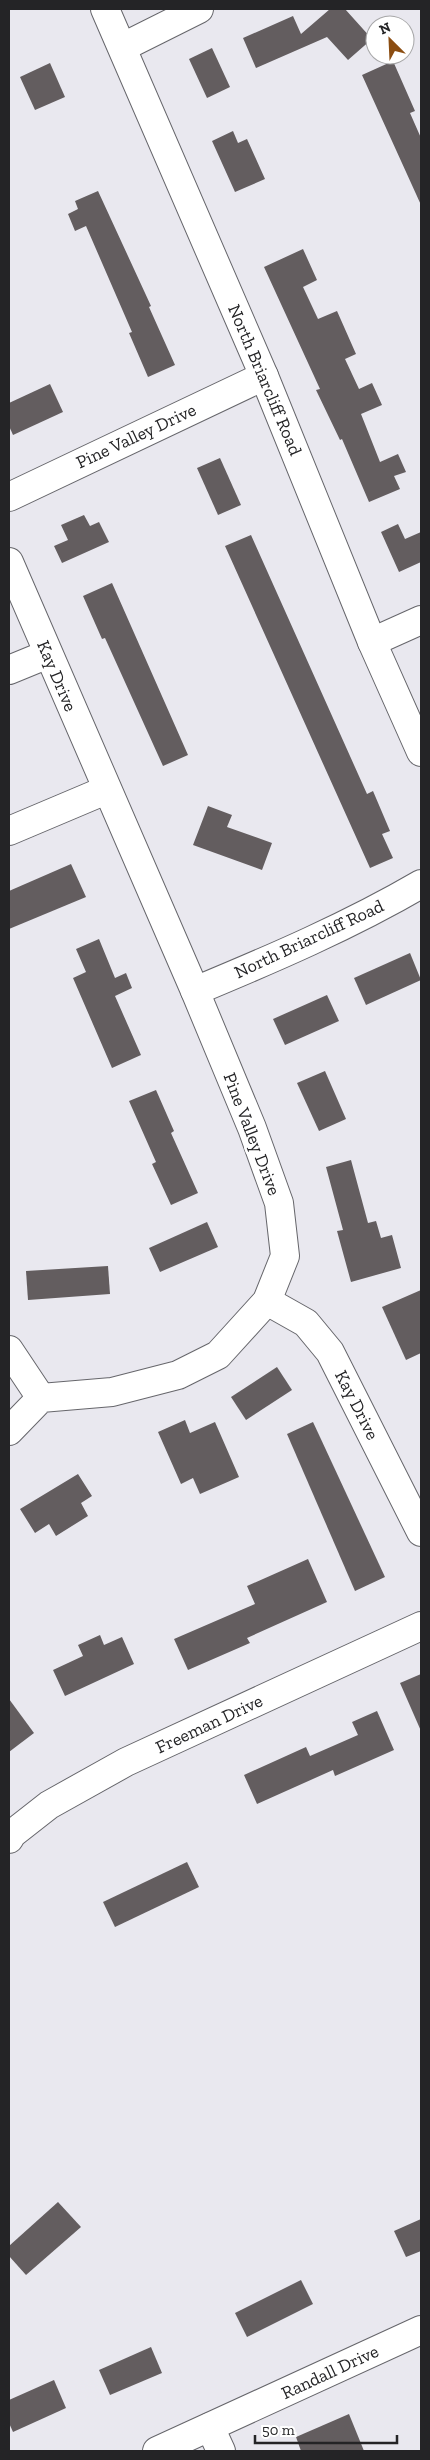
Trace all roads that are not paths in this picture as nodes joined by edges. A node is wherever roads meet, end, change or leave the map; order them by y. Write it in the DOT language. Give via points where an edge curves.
graph roads {
  1 [pos="105,9"];
  2 [pos="199,9"];
  3 [pos="124,47"];
  4 [pos="264,376"];
  5 [pos="9,497"];
  6 [pos="9,562"];
  7 [pos="421,620"];
  8 [pos="372,642"];
  9 [pos="48,654"];
  10 [pos="9,670"];
  11 [pos="421,752"];
  12 [pos="106,790"];
  13 [pos="9,831"];
  14 [pos="421,884"];
  15 [pos="195,991"];
  16 [pos="267,1301"];
  17 [pos="9,1350"];
  18 [pos="41,1398"];
  19 [pos="9,1431"];
  20 [pos="421,1532"];
  21 [pos="421,1626"];
  22 [pos="9,1840"];
  23 [pos="421,2330"];
  24 [pos="215,2439"];
  25 [pos="157,2451"];
  1 -- 3 [label="street, North Briarcliff Road"];
  2 -- 3 [label="street"];
  3 -- 4 [label="street, North Briarcliff Road"];
  4 -- 5 [label="street, Pine Valley Drive"];
  4 -- 8 [label="street, North Briarcliff Road"];
  6 -- 9 [label="street, Kay Drive"];
  7 -- 8 [label="street"];
  8 -- 11 [label="street, North Briarcliff Road"];
  9 -- 10 [label="street"];
  9 -- 12 [label="street, Kay Drive"];
  12 -- 13 [label="street"];
  12 -- 15 [label="street, Pine Valley Drive"];
  14 -- 15 [label="street, North Briarcliff Road" via="273,959"];
  15 -- 16 [label="street, Pine Valley Drive" via="279,1202 285,1256"];
  16 -- 18 [label="street, Pine Valley Drive" via="218,1356 178,1375 112,1392"];
  16 -- 20 [label="street, Kay Drive" via="306,1323 330,1352"];
  17 -- 18 [label="street"];
  18 -- 19 [label="street"];
  21 -- 22 [label="street, Freeman Drive" via="126,1762 49,1805 12,1834"];
  23 -- 24 [label="street, Randall Drive"];
  24 -- 25 [label="street, Randall Drive"];
}
